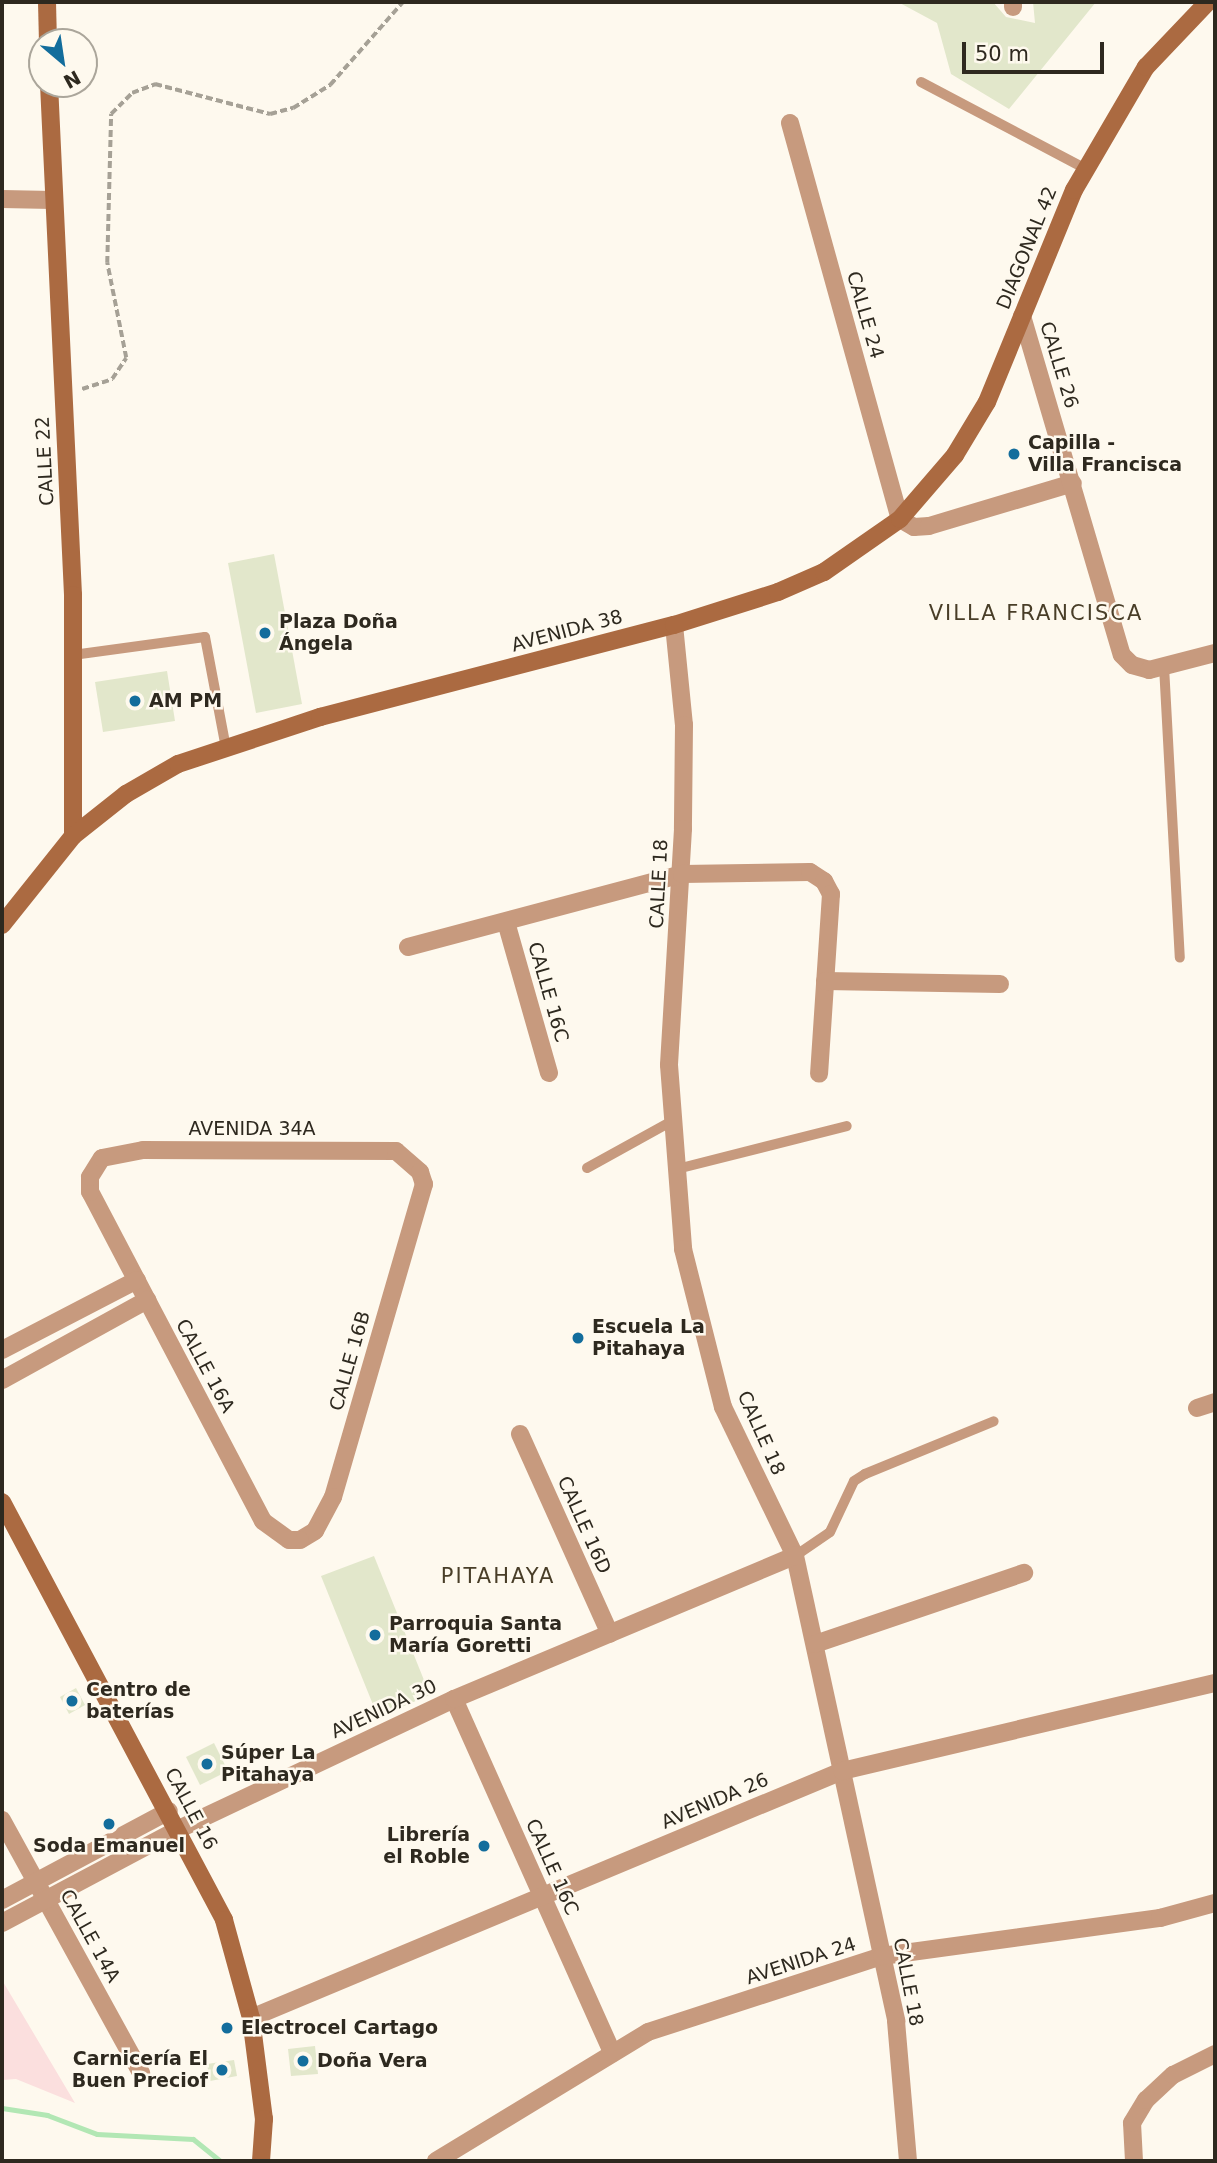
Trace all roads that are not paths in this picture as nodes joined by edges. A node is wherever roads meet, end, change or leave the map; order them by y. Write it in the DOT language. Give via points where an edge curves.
graph roads {
  1 [pos="47,2"];
  2 [pos="1208,2"];
  3 [pos="48,28"];
  4 [pos="921,82"];
  5 [pos="49,98"];
  6 [pos="790,123"];
  7 [pos="1086,169"];
  8 [pos="2,199"];
  9 [pos="52,200"];
  10 [pos="1022,316"];
  11 [pos="1073,483"];
  12 [pos="900,519"];
  13 [pos="674,625"];
  14 [pos="1215,653"];
  15 [pos="73,655"];
  16 [pos="1164,666"];
  17 [pos="226,748"];
  18 [pos="73,836"];
  19 [pos="682,874"];
  20 [pos="506,922"];
  21 [pos="2,925"];
  22 [pos="408,947"];
  23 [pos="1180,958"];
  24 [pos="825,981"];
  25 [pos="1000,984"];
  26 [pos="550,1073"];
  27 [pos="819,1074"];
  28 [pos="674,1120"];
  29 [pos="847,1126"];
  30 [pos="587,1168"];
  31 [pos="677,1169"];
  32 [pos="424,1184"];
  33 [pos="89,1192"];
  34 [pos="136,1280"];
  35 [pos="147,1300"];
  36 [pos="2,1350"];
  37 [pos="2,1380"];
  38 [pos="1215,1402"];
  39 [pos="1197,1408"];
  40 [pos="993,1421"];
  41 [pos="520,1434"];
  42 [pos="2,1502"];
  43 [pos="300,1540"];
  44 [pos="795,1556"];
  45 [pos="1024,1573"];
  46 [pos="610,1634"];
  47 [pos="814,1644"];
  48 [pos="1215,1683"];
  49 [pos="453,1699"];
  50 [pos="842,1771"];
  51 [pos="169,1811"];
  52 [pos="2,1820"];
  53 [pos="179,1829"];
  54 [pos="36,1881"];
  55 [pos="542,1896"];
  56 [pos="46,1899"];
  57 [pos="2,1900"];
  58 [pos="1215,1903"];
  59 [pos="2,1923"];
  60 [pos="882,1956"];
  61 [pos="251,2018"];
  62 [pos="612,2053"];
  63 [pos="1215,2054"];
  64 [pos="141,2073"];
  65 [pos="261,2161"];
  66 [pos="436,2161"];
  67 [pos="908,2161"];
  68 [pos="1134,2161"];
  1 -- 3 [label="street"];
  2 -- 7 [label="street, DIAGONAL 42" via="1146,66"];
  4 -- 7 [label="lane"];
  5 -- 9 [label="street, CALLE 22"];
  6 -- 12 [label="street, CALLE 24"];
  7 -- 10 [label="street, DIAGONAL 42"];
  8 -- 9 [label="street"];
  9 -- 15 [label="street, CALLE 22"];
  10 -- 11 [label="street, CALLE 26"];
  10 -- 12 [label="street, DIAGONAL 42" via="987,402 955,455"];
  11 -- 12 [label="street" via="929,526 914,527"];
  11 -- 16 [label="street, CALLE 26" via="1122,655 1132,665 1149,670"];
  12 -- 13 [label="street, AVENIDA 38" via="824,572 778,592"];
  13 -- 17 [label="street, AVENIDA 38" via="320,717"];
  13 -- 19 [label="street, CALLE 18" via="684,725"];
  14 -- 16 [label="street"];
  15 -- 17 [label="lane" via="205,637"];
  15 -- 18 [label="street, CALLE 22"];
  16 -- 23 [label="lane"];
  17 -- 18 [label="street, AVENIDA 38" via="178,764 126,793"];
  18 -- 21 [label="street, AVENIDA 38"];
  19 -- 20 [label="street"];
  19 -- 24 [label="street" via="810,872 824,881 831,894"];
  19 -- 28 [label="street, CALLE 18" via="669,1065"];
  20 -- 22 [label="street"];
  20 -- 26 [label="street, CALLE 16C"];
  24 -- 25 [label="street"];
  24 -- 27 [label="street"];
  28 -- 30 [label="lane"];
  28 -- 31 [label="street, CALLE 18"];
  29 -- 31 [label="lane"];
  31 -- 44 [label="street, CALLE 18" via="683,1249 723,1407"];
  32 -- 33 [label="street, AVENIDA 34A" via="413,1162 396,1151 143,1150 102,1158 90,1177"];
  32 -- 43 [label="street, CALLE 16B" via="332,1497 315,1531"];
  33 -- 34 [label="street, CALLE 16A"];
  34 -- 35 [label="street, CALLE 16A"];
  34 -- 36 [label="street"];
  35 -- 37 [label="street"];
  35 -- 43 [label="street, CALLE 16A" via="262,1521 289,1541"];
  38 -- 39 [label="street"];
  40 -- 44 [label="lane" via="864,1474 854,1481 830,1532"];
  41 -- 46 [label="street, CALLE 16D"];
  42 -- 51 [label="street, CALLE 16"];
  44 -- 46 [label="street, AVENIDA 30"];
  44 -- 47 [label="street, CALLE 18"];
  45 -- 47 [label="street"];
  46 -- 49 [label="street, AVENIDA 30"];
  47 -- 50 [label="street, CALLE 18"];
  48 -- 50 [label="street, AVENIDA 26"];
  49 -- 53 [label="street, AVENIDA 30"];
  49 -- 55 [label="street, CALLE 16C"];
  50 -- 55 [label="street, AVENIDA 26"];
  50 -- 60 [label="street, CALLE 18"];
  51 -- 53 [label="street, CALLE 16"];
  51 -- 54 [label="street"];
  52 -- 54 [label="street, CALLE 14A"];
  53 -- 56 [label="street, AVENIDA 30"];
  53 -- 61 [label="street, CALLE 16" via="224,1920"];
  54 -- 56 [label="street, CALLE 14A"];
  54 -- 57 [label="street"];
  55 -- 61 [label="street, AVENIDA 26"];
  55 -- 62 [label="street, CALLE 16C"];
  56 -- 59 [label="street, AVENIDA 30"];
  56 -- 64 [label="street, CALLE 14A"];
  58 -- 60 [label="street, AVENIDA 24" via="1160,1918"];
  60 -- 62 [label="street, AVENIDA 24" via="648,2032"];
  60 -- 67 [label="street, CALLE 18" via="896,2021"];
  61 -- 65 [label="street, CALLE 16" via="264,2119"];
  62 -- 66 [label="street, AVENIDA 24"];
  63 -- 68 [label="street" via="1174,2075 1146,2100 1132,2123"];
}
